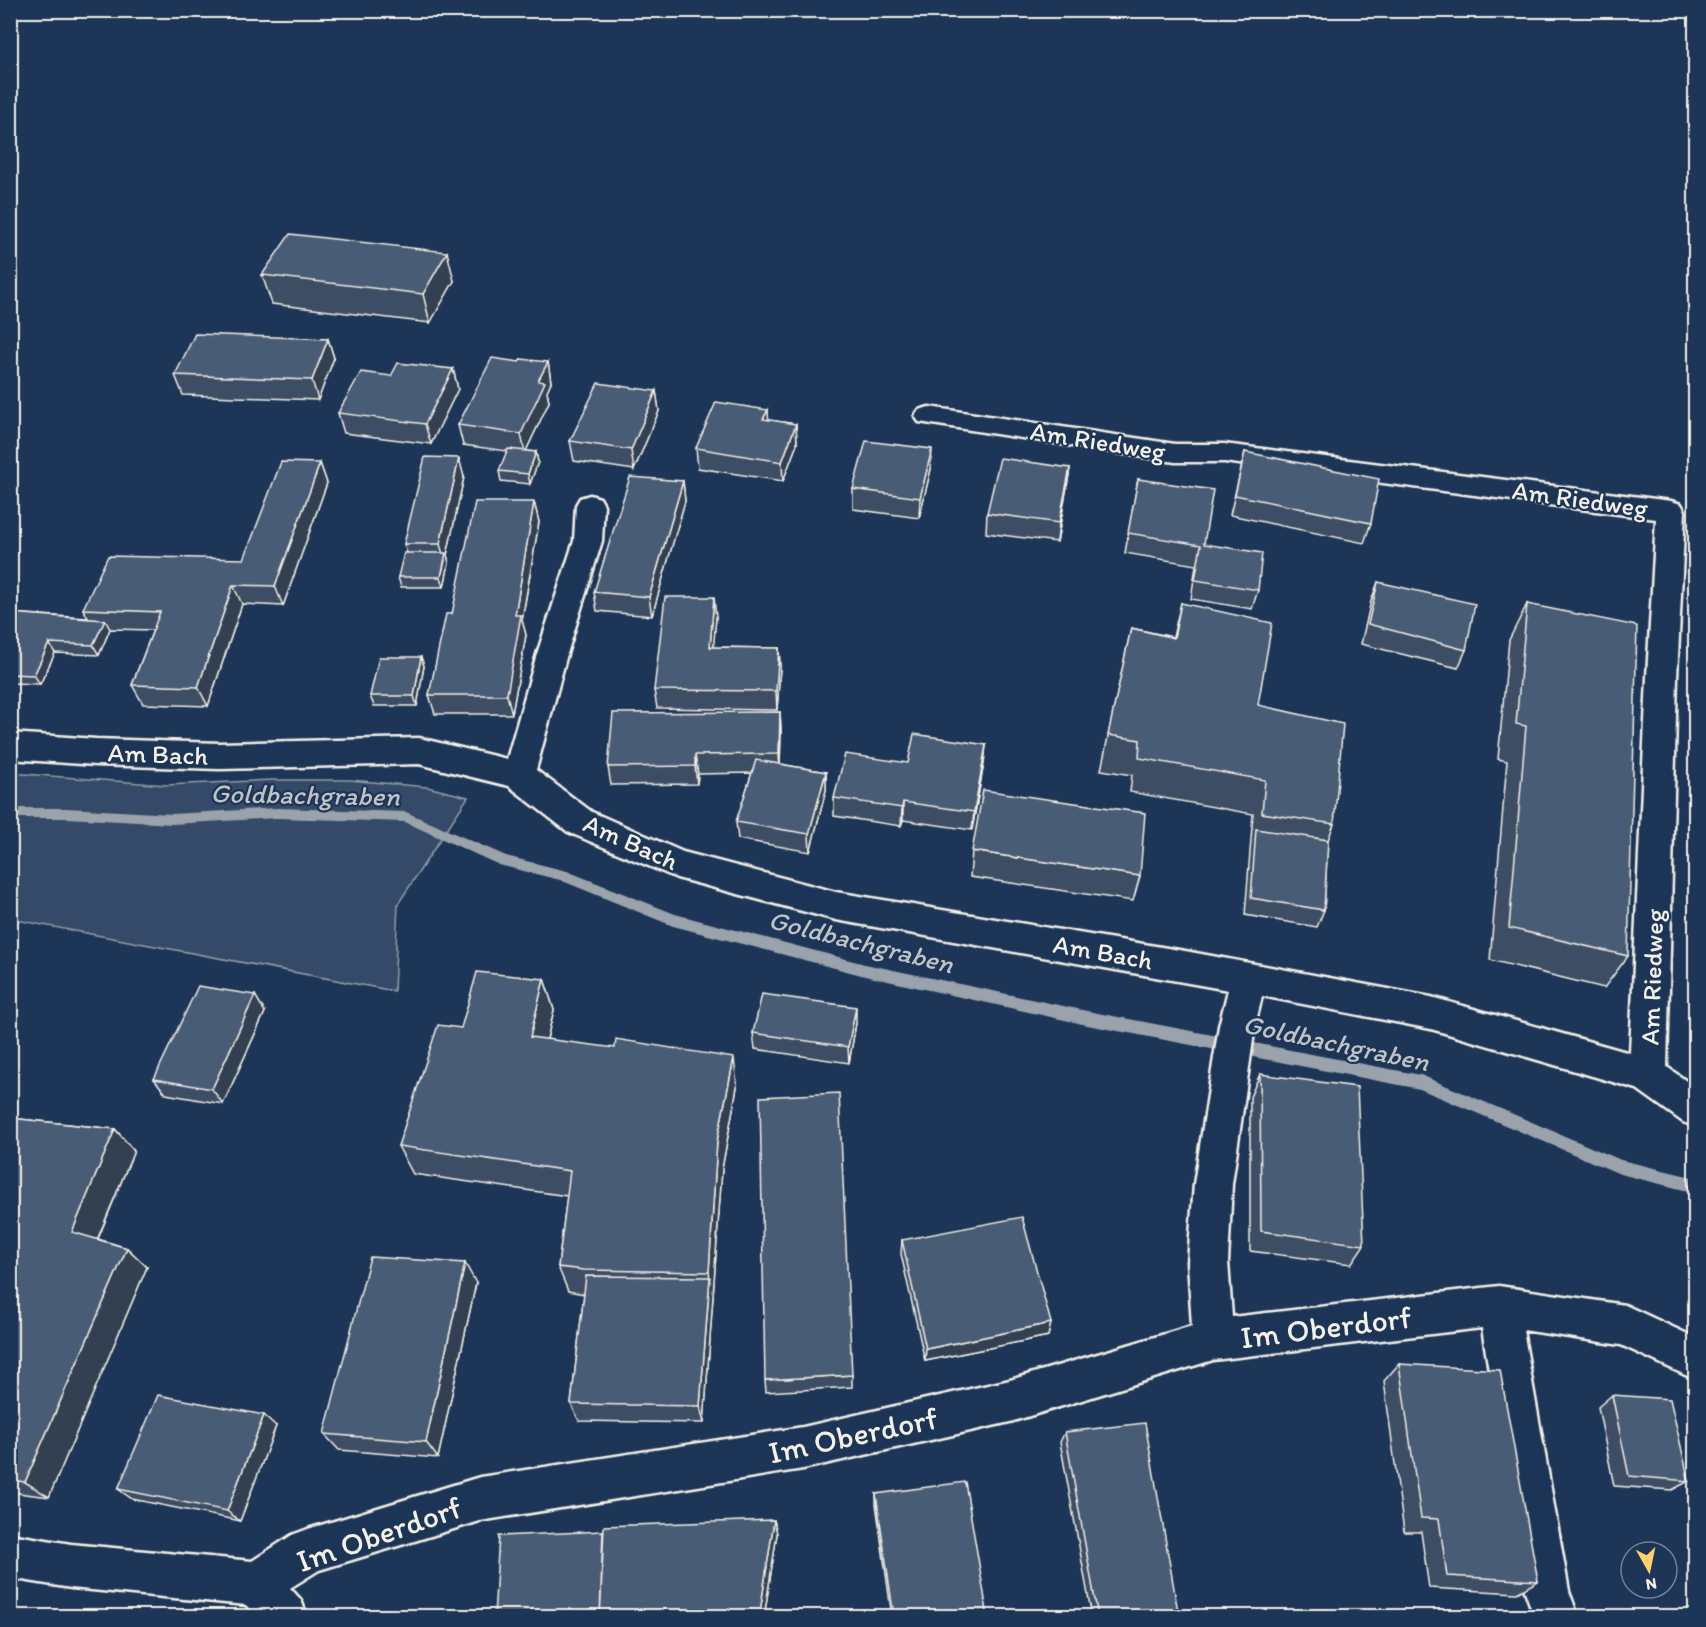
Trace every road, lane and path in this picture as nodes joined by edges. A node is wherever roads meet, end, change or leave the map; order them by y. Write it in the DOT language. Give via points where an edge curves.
graph roads {
  1 [pos="929,416"];
  2 [pos="590,505"];
  3 [pos="10,746"];
  4 [pos="519,775"];
  5 [pos="1249,979"];
  6 [pos="1648,1075"];
  7 [pos="1695,1110"];
  8 [pos="1499,1306"];
  9 [pos="1213,1340"];
  10 [pos="1695,1360"];
  11 [pos="10,1556"];
  12 [pos="257,1584"];
  13 [pos="285,1617"];
  14 [pos="1556,1617"];
  1 -- 6 [label="street, Am Riedweg" via="1175,453 1224,453 1671,511"];
  2 -- 4 [label="street" via="588,541"];
  3 -- 4 [label="street, Am Bach" via="219,756 419,751"];
  4 -- 5 [label="street, Am Bach" via="580,822 677,864 836,906"];
  5 -- 6 [label="street, Am Bach" via="1431,1013"];
  5 -- 9 [label="street" via="1237,1026 1213,1184 1208,1262"];
  6 -- 7 [label="street, Am Bach"];
  8 -- 9 [label="street, Im Oberdorf"];
  8 -- 10 [label="street, Im Oberdorf" via="1624,1325"];
  8 -- 14 [label="street" via="1547,1592"];
  9 -- 12 [label="street, Im Oberdorf" via="1010,1401 803,1448 480,1500 308,1551"];
  11 -- 12 [label="street" via="71,1566"];
  12 -- 13 [label="street"];
}
